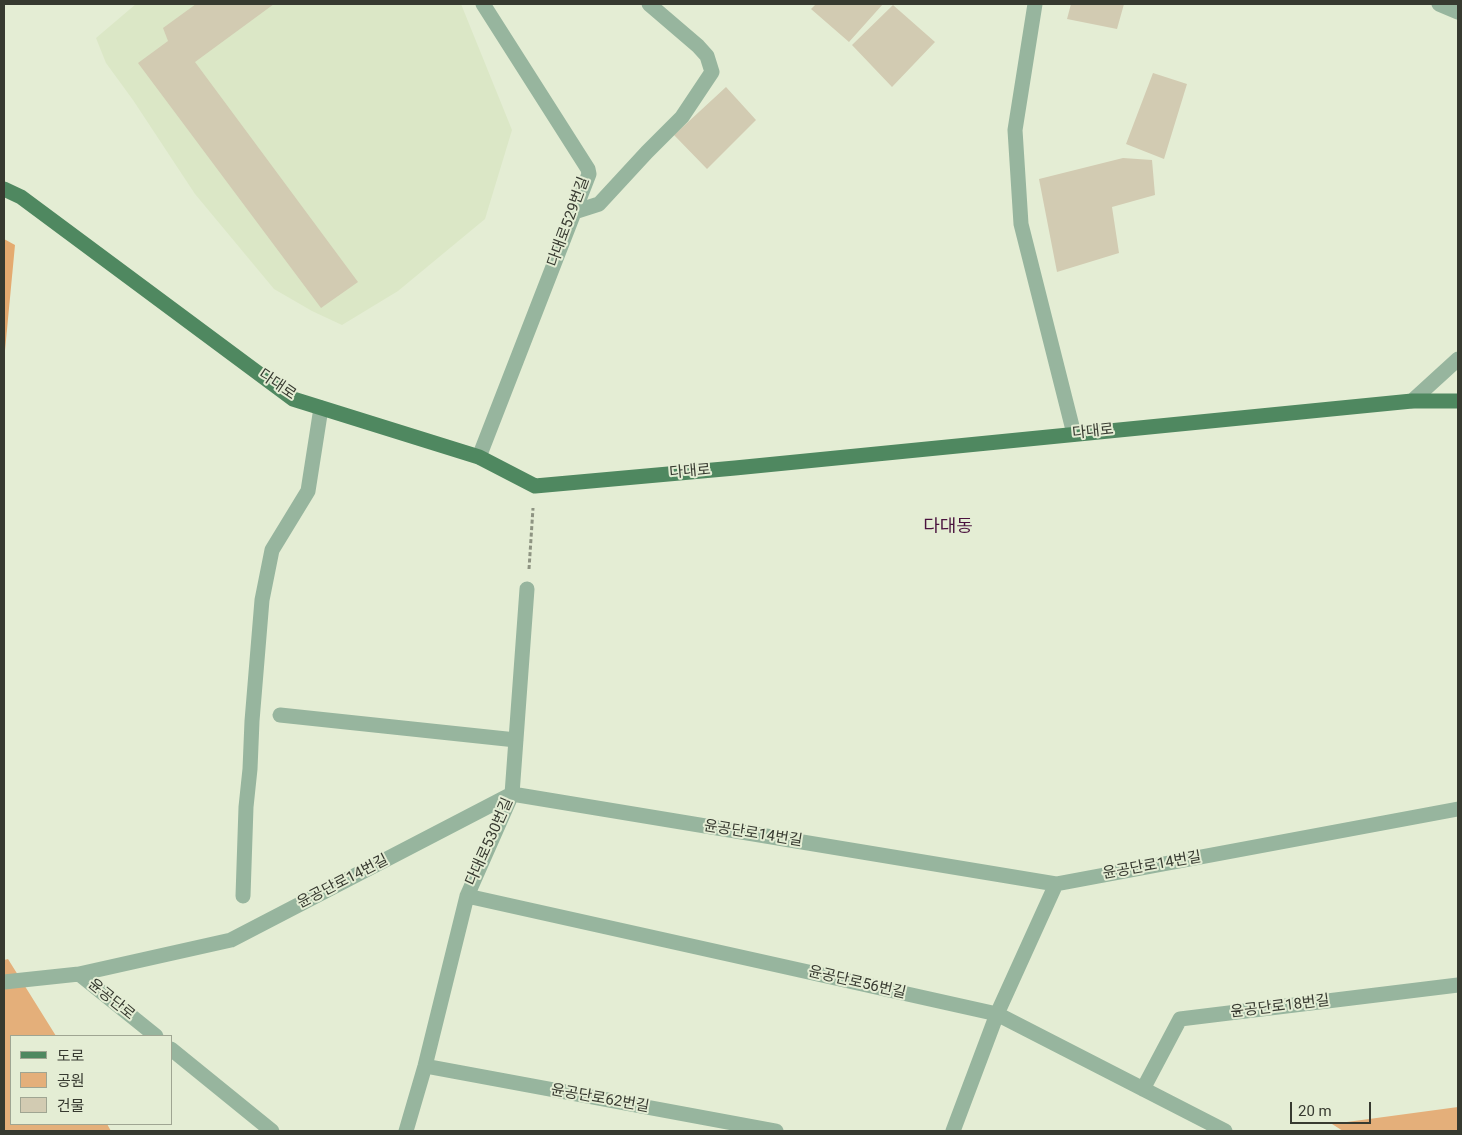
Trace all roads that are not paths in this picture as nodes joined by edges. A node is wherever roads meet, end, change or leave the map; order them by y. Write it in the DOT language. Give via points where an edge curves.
graph roads {
  1 [pos="483,4"];
  2 [pos="649,4"];
  3 [pos="1035,4"];
  4 [pos="1439,4"];
  5 [pos="1458,12"];
  6 [pos="4,189"];
  7 [pos="574,212"];
  8 [pos="1458,359"];
  9 [pos="1412,401"];
  10 [pos="1458,401"];
  11 [pos="321,408"];
  12 [pos="1074,434"];
  13 [pos="479,458"];
  14 [pos="527,589"];
  15 [pos="280,715"];
  16 [pos="516,740"];
  17 [pos="512,794"];
  18 [pos="1458,809"];
  19 [pos="1056,884"];
  20 [pos="243,896"];
  21 [pos="467,896"];
  22 [pos="79,974"];
  23 [pos="4,982"];
  24 [pos="1458,985"];
  25 [pos="997,1014"];
  26 [pos="155,1035"];
  27 [pos="172,1050"];
  28 [pos="425,1066"];
  29 [pos="1142,1089"];
  30 [pos="272,1131"];
  31 [pos="406,1131"];
  32 [pos="776,1131"];
  33 [pos="953,1131"];
  34 [pos="1224,1131"];
  1 -- 7 [label="street, 다대로529번길" via="588,169"];
  2 -- 7 [label="street" via="698,46 707,56 712,72 682,117 599,204"];
  3 -- 12 [label="street" via="1015,130 1022,224"];
  4 -- 5 [label="street"];
  6 -- 11 [label="main road, 다대로" via="21,197 293,399"];
  7 -- 13 [label="street, 다대로529번길"];
  8 -- 9 [label="street"];
  9 -- 10 [label="main road, 다대로"];
  9 -- 12 [label="main road, 다대로"];
  11 -- 13 [label="main road, 다대로"];
  11 -- 20 [label="street" via="308,491 272,550 262,600 246,807"];
  12 -- 13 [label="main road, 다대로" via="535,486"];
  14 -- 16 [label="street, 다대로530번길"];
  15 -- 16 [label="street"];
  16 -- 17 [label="street, 다대로530번길"];
  17 -- 19 [label="street, 윤공단로14번길"];
  17 -- 21 [label="street, 다대로530번길"];
  17 -- 22 [label="street, 윤공단로14번길" via="231,940"];
  18 -- 19 [label="street, 윤공단로14번길"];
  19 -- 25 [label="street"];
  21 -- 25 [label="street, 윤공단로56번길"];
  21 -- 28 [label="street, 다대로530번길"];
  22 -- 23 [label="street, 윤공단로"];
  22 -- 26 [label="street, 윤공단로"];
  24 -- 29 [label="street, 윤공단로18번길" via="1180,1019"];
  25 -- 29 [label="street, 윤공단로56번길"];
  25 -- 33 [label="street"];
  27 -- 30 [label="street"];
  28 -- 31 [label="street, 다대로530번길"];
  28 -- 32 [label="street, 윤공단로62번길"];
  29 -- 34 [label="street, 윤공단로56번길"];
}
